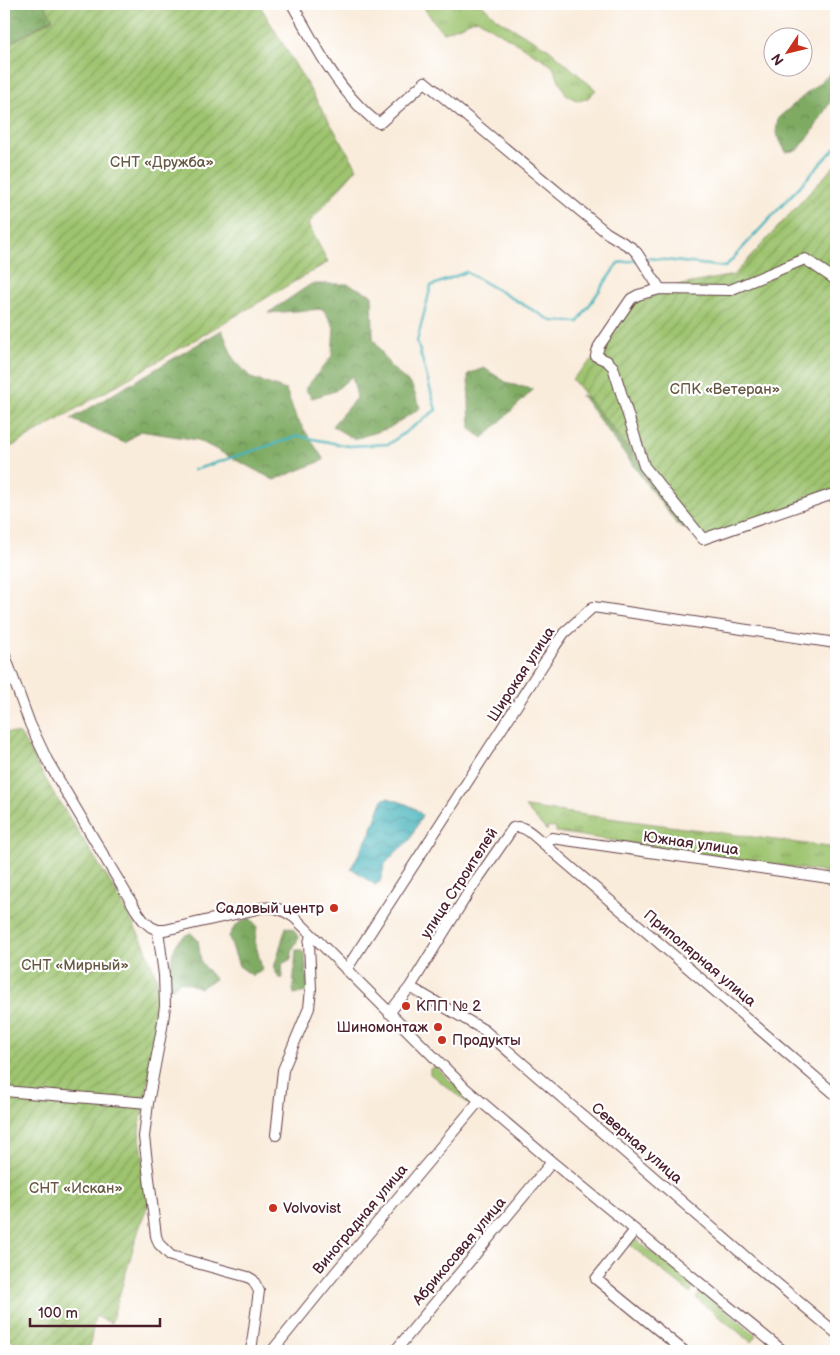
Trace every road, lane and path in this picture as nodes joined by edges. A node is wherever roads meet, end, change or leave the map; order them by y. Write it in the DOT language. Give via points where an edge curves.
graph roads {
  1 [pos="292,4"];
  2 [pos="836,280"];
  3 [pos="660,288"];
  4 [pos="836,493"];
  5 [pos="836,643"];
  6 [pos="4,653"];
  7 [pos="544,844"];
  8 [pos="836,879"];
  9 [pos="158,930"];
  10 [pos="311,935"];
  11 [pos="346,970"];
  12 [pos="410,987"];
  13 [pos="389,1013"];
  14 [pos="4,1091"];
  15 [pos="836,1095"];
  16 [pos="145,1103"];
  17 [pos="476,1104"];
  18 [pos="276,1135"];
  19 [pos="549,1166"];
  20 [pos="635,1230"];
  21 [pos="836,1333"];
  22 [pos="251,1351"];
  23 [pos="272,1351"];
  24 [pos="395,1351"];
  25 [pos="684,1351"];
  26 [pos="783,1351"];
  1 -- 3 [label="street" via="342,88 372,118 381,122 425,82 607,233 632,248"];
  2 -- 4 [label="street" via="805,259 730,290 660,289 638,294 631,299 599,346 596,356 613,366 644,466 703,539"];
  5 -- 11 [label="street, Широкая улица" via="593,607 564,633 555,646"];
  6 -- 9 [label="street" via="42,752 136,910 147,924"];
  7 -- 8 [label="street, Южная улица" via="552,838"];
  7 -- 12 [label="street, улица Строителей" via="522,827 514,828 468,893"];
  7 -- 15 [label="street, Приполярная улица"];
  9 -- 10 [label="street" via="270,907 285,911"];
  9 -- 16 [label="street" via="164,1006"];
  10 -- 11 [label="street"];
  10 -- 18 [label="street" via="310,1002 283,1070"];
  11 -- 13 [label="street"];
  12 -- 13 [label="street, улица Строителей"];
  12 -- 21 [label="street, Северная улица" via="484,1030"];
  13 -- 17 [label="street"];
  14 -- 16 [label="street"];
  16 -- 22 [label="street" via="144,1137 159,1244 171,1256 253,1280 259,1291"];
  17 -- 19 [label="street"];
  17 -- 23 [label="street, Виноградная улица"];
  19 -- 20 [label="street"];
  19 -- 24 [label="street, Абрикосовая улица"];
  20 -- 25 [label="street" via="596,1279"];
  20 -- 26 [label="street"];
}
